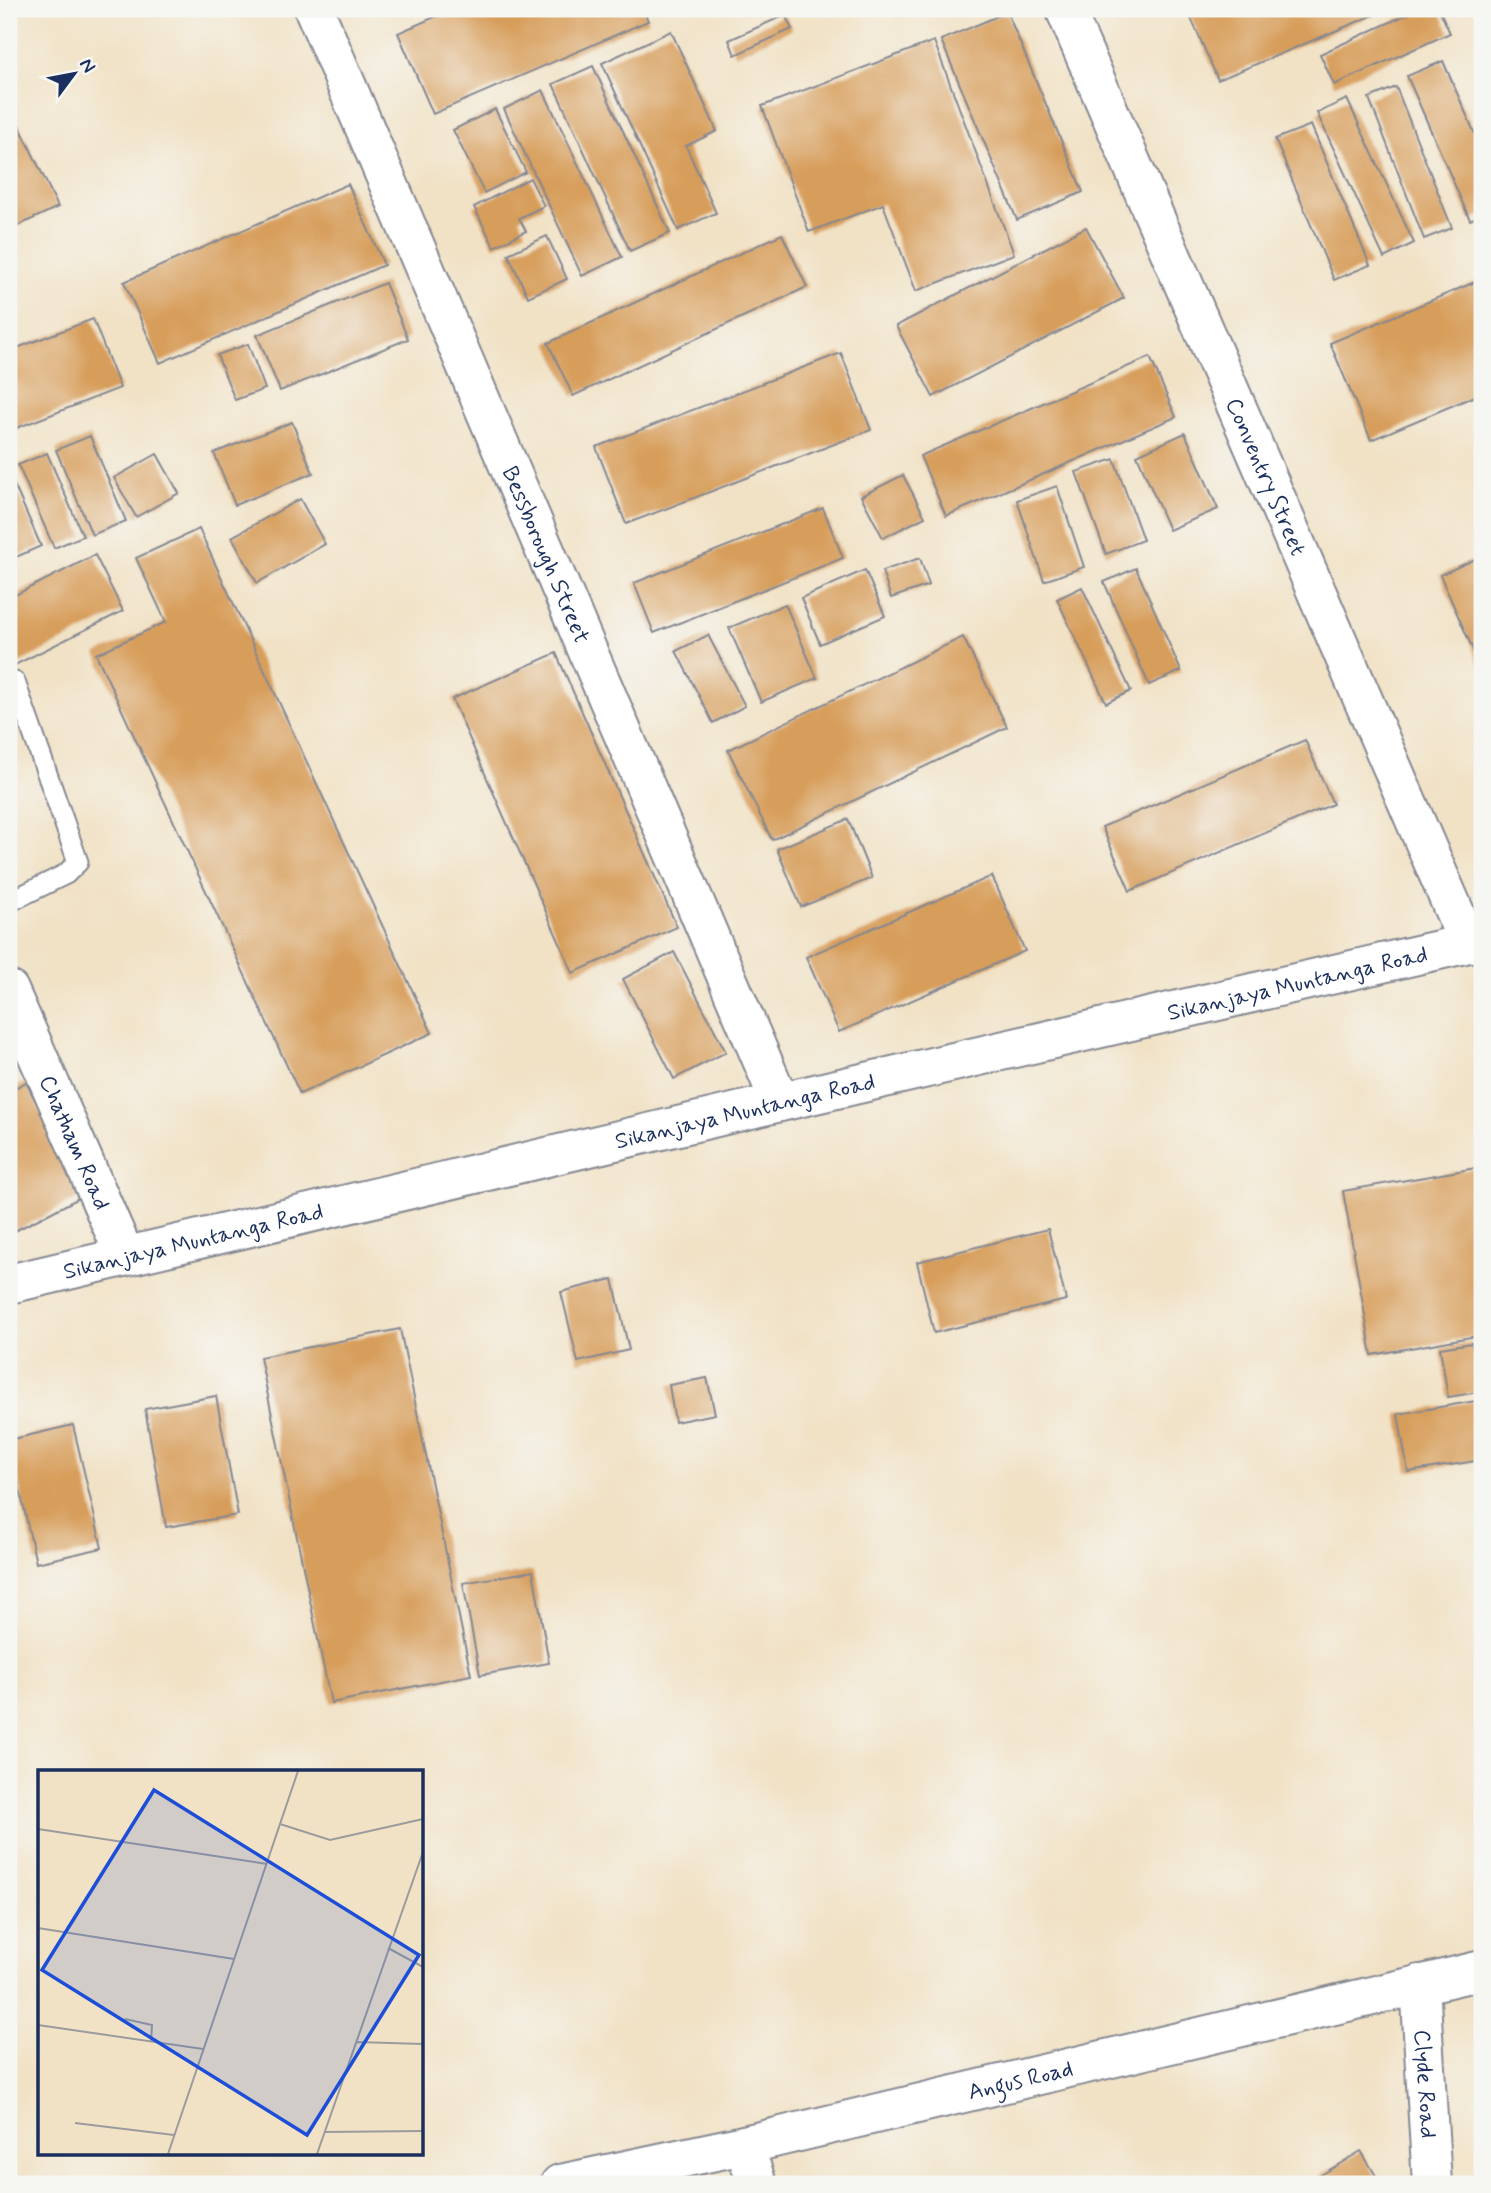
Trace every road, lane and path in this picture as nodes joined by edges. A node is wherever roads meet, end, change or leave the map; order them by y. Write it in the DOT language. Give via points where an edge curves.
graph roads {
  1 [pos="314,9"];
  2 [pos="1065,9"];
  3 [pos="15,682"];
  4 [pos="9,902"];
  5 [pos="1475,942"];
  6 [pos="9,990"];
  7 [pos="780,1102"];
  8 [pos="125,1256"];
  9 [pos="9,1284"];
  10 [pos="1482,1970"];
  11 [pos="1420,1983"];
  12 [pos="744,2145"];
  13 [pos="559,2184"];
  14 [pos="757,2184"];
  15 [pos="1432,2184"];
  1 -- 7 [label="street, Bessborough Street"];
  2 -- 5 [label="street, Conventry Street"];
  3 -- 4 [label="lane" via="78,862 66,874"];
  5 -- 7 [label="street, Sikanjaya Muntanga Road"];
  6 -- 8 [label="street, Chatham Road"];
  7 -- 8 [label="street, Sikanjaya Muntanga Road"];
  8 -- 9 [label="street, Sikanjaya Muntanga Road"];
  10 -- 11 [label="street, Angus Road"];
  11 -- 12 [label="street, Angus Road"];
  11 -- 15 [label="street, Clyde Road"];
  12 -- 13 [label="street, Angus Road"];
  12 -- 14 [label="street"];
}
